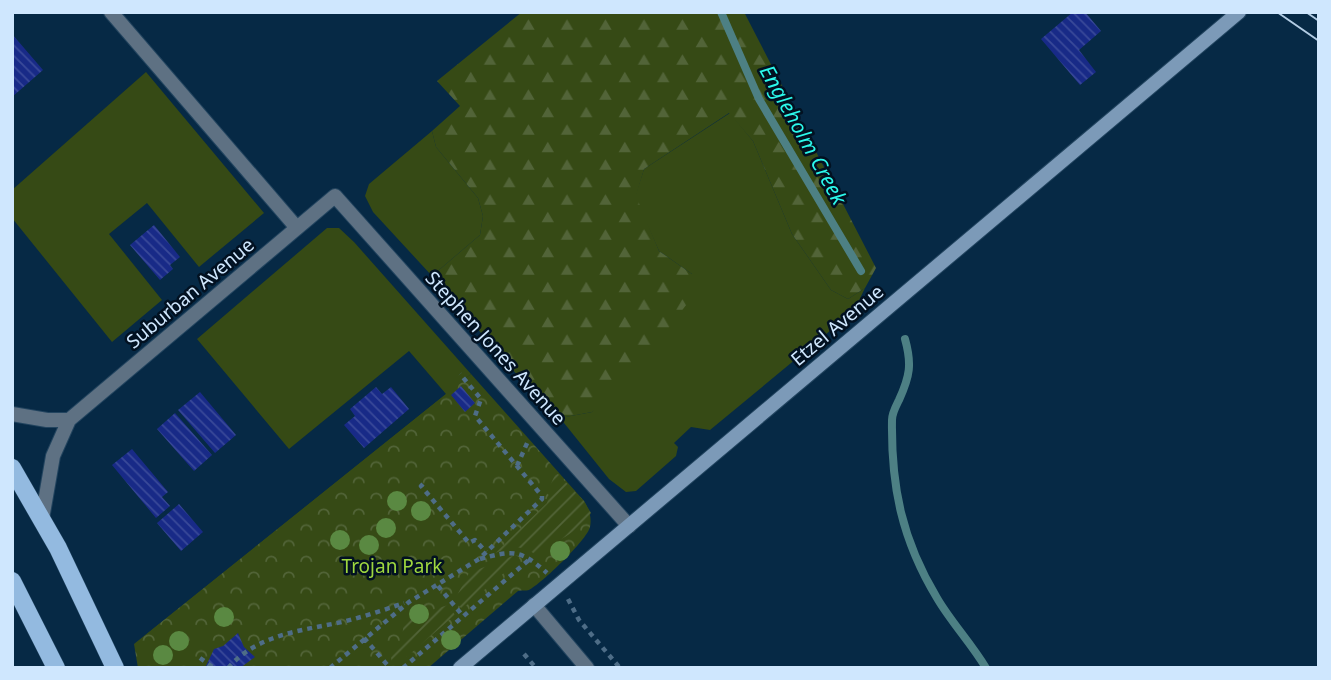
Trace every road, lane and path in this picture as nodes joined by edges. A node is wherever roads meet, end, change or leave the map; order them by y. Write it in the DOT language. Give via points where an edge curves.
graph roads {
  1 [pos="111,12"];
  2 [pos="1239,12"];
  3 [pos="335,196"];
  4 [pos="297,228"];
  5 [pos="460,374"];
  6 [pos="12,414"];
  7 [pos="69,420"];
  8 [pos="12,468"];
  9 [pos="423,484"];
  10 [pos="42,519"];
  11 [pos="629,526"];
  12 [pos="486,552"];
  13 [pos="479,559"];
  14 [pos="530,559"];
  15 [pos="548,574"];
  16 [pos="12,581"];
  17 [pos="438,586"];
  18 [pos="569,601"];
  19 [pos="409,602"];
  20 [pos="534,605"];
  21 [pos="463,616"];
  22 [pos="364,638"];
  23 [pos="524,654"];
  24 [pos="200,658"];
  25 [pos="56,668"];
  26 [pos="115,668"];
  27 [pos="214,668"];
  28 [pos="228,668"];
  29 [pos="330,668"];
  30 [pos="390,668"];
  31 [pos="403,668"];
  32 [pos="460,668"];
  33 [pos="536,668"];
  34 [pos="587,668"];
  35 [pos="620,668"];
  1 -- 4 [label="street"];
  2 -- 11 [label="street, Etzel Avenue"];
  3 -- 4 [label="street, Suburban Avenue"];
  3 -- 11 [label="street, Stephen Jones Avenue"];
  4 -- 7 [label="street, Suburban Avenue"];
  5 -- 12 [label="path" via="481,399 475,416 542,496 540,503"];
  6 -- 7 [label="street"];
  7 -- 10 [label="street, Suburban Avenue" via="53,456"];
  8 -- 10 [label="main road"];
  9 -- 12 [label="path" via="469,543 475,540"];
  10 -- 26 [label="main road"];
  11 -- 20 [label="street, Etzel Avenue"];
  12 -- 13 [label="path"];
  13 -- 14 [label="path" via="514,552"];
  13 -- 17 [label="path"];
  14 -- 15 [label="path"];
  14 -- 21 [label="path"];
  16 -- 25 [label="main road"];
  17 -- 19 [label="path"];
  17 -- 21 [label="path"];
  18 -- 35 [label="path" via="579,620"];
  19 -- 22 [label="path"];
  19 -- 28 [label="path" via="271,638 245,651"];
  20 -- 32 [label="street, Etzel Avenue"];
  20 -- 34 [label="street"];
  21 -- 31 [label="path"];
  22 -- 29 [label="path"];
  22 -- 30 [label="path"];
  23 -- 33 [label="path"];
  24 -- 27 [label="path"];
}
